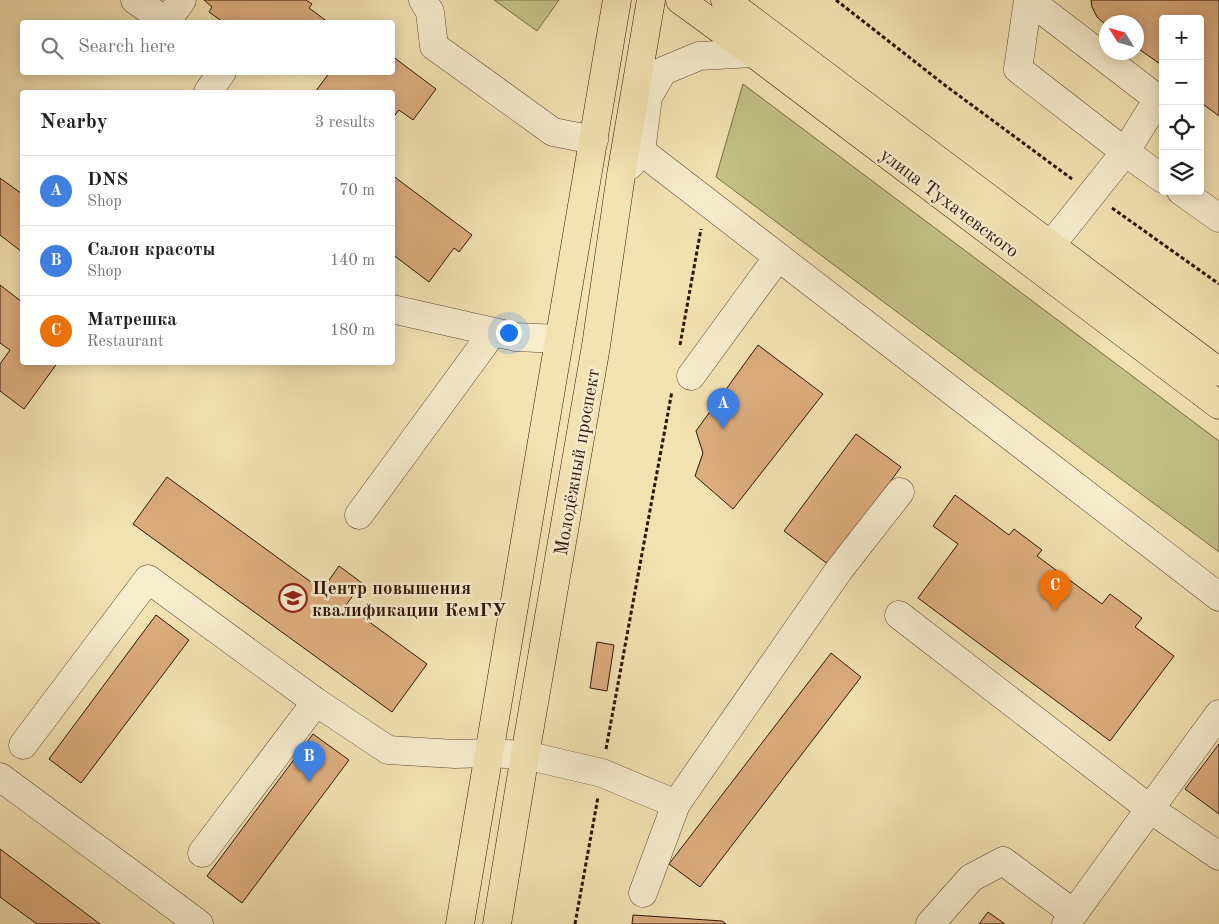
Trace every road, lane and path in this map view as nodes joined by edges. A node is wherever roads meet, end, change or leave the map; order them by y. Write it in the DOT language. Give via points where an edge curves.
graph roads {
  1 [pos="135,0"];
  2 [pos="182,0"];
  3 [pos="423,0"];
  4 [pos="617,0"];
  5 [pos="651,0"];
  6 [pos="680,0"];
  7 [pos="725,0"];
  8 [pos="836,0"];
  9 [pos="1028,0"];
  10 [pos="163,20"];
  11 [pos="167,20"];
  12 [pos="752,53"];
  13 [pos="220,75"];
  14 [pos="209,90"];
  15 [pos="594,140"];
  16 [pos="641,151"];
  17 [pos="1125,152"];
  18 [pos="621,175"];
  19 [pos="1159,176"];
  20 [pos="1092,194"];
  21 [pos="1187,195"];
  22 [pos="707,201"];
  23 [pos="1219,218"];
  24 [pos="1052,245"];
  25 [pos="778,257"];
  26 [pos="1219,284"];
  27 [pos="395,310"];
  28 [pos="493,332"];
  29 [pos="559,339"];
  30 [pos="680,346"];
  31 [pos="1219,372"];
  32 [pos="682,381"];
  33 [pos="1219,406"];
  34 [pos="900,492"];
  35 [pos="359,514"];
  36 [pos="1219,597"];
  37 [pos="898,614"];
  38 [pos="316,702"];
  39 [pos="1219,714"];
  40 [pos="23,745"];
  41 [pos="488,753"];
  42 [pos="525,755"];
  43 [pos="602,773"];
  44 [pos="0,777"];
  45 [pos="676,804"];
  46 [pos="1150,809"];
  47 [pos="202,853"];
  48 [pos="1219,856"];
  49 [pos="644,893"];
  50 [pos="1069,919"];
  51 [pos="199,924"];
  52 [pos="460,924"];
  53 [pos="497,924"];
  54 [pos="575,924"];
  55 [pos="930,924"];
  1 -- 10 [label="lane"];
  2 -- 11 [label="lane"];
  3 -- 15 [label="lane" via="430,12 434,46 554,132"];
  4 -- 15 [label="main road, Молодёжный проспект"];
  5 -- 18 [label="main road, Молодёжный проспект"];
  6 -- 12 [label="main road, улица Тухачевского"];
  7 -- 24 [label="main road, улица Тухачевского"];
  8 -- 20 [label="path"];
  9 -- 17 [label="lane" via="1018,69"];
  9 -- 17 [label="lane" via="1158,100"];
  12 -- 16 [label="lane" via="699,56 663,71 648,97"];
  12 -- 33 [label="main road, улица Тухачевского"];
  13 -- 14 [label="lane"];
  15 -- 29 [label="main road, Молодёжный проспект"];
  16 -- 18 [label="lane"];
  16 -- 22 [label="lane"];
  17 -- 19 [label="lane"];
  17 -- 20 [label="lane"];
  18 -- 42 [label="main road, Молодёжный проспект" via="596,346"];
  20 -- 24 [label="lane"];
  20 -- 26 [label="path"];
  21 -- 23 [label="lane"];
  22 -- 25 [label="lane"];
  22 -- 30 [label="path"];
  24 -- 31 [label="main road, улица Тухачевского"];
  25 -- 32 [label="lane"];
  25 -- 36 [label="lane"];
  27 -- 28 [label="lane"];
  28 -- 29 [label="lane" via="516,337"];
  28 -- 35 [label="lane"];
  29 -- 41 [label="main road, Молодёжный проспект"];
  32 -- 43 [label="path"];
  34 -- 45 [label="lane" via="839,570"];
  37 -- 46 [label="lane"];
  38 -- 40 [label="lane" via="148,579"];
  38 -- 41 [label="lane" via="388,750"];
  38 -- 47 [label="lane"];
  39 -- 46 [label="lane"];
  41 -- 42 [label="lane"];
  41 -- 52 [label="main road, Молодёжный проспект"];
  42 -- 43 [label="lane"];
  42 -- 53 [label="main road, Молодёжный проспект"];
  43 -- 45 [label="lane"];
  43 -- 54 [label="path"];
  44 -- 51 [label="lane"];
  45 -- 49 [label="lane"];
  46 -- 48 [label="lane"];
  46 -- 50 [label="lane"];
  50 -- 55 [label="lane" via="1003,861 971,878"];
}
